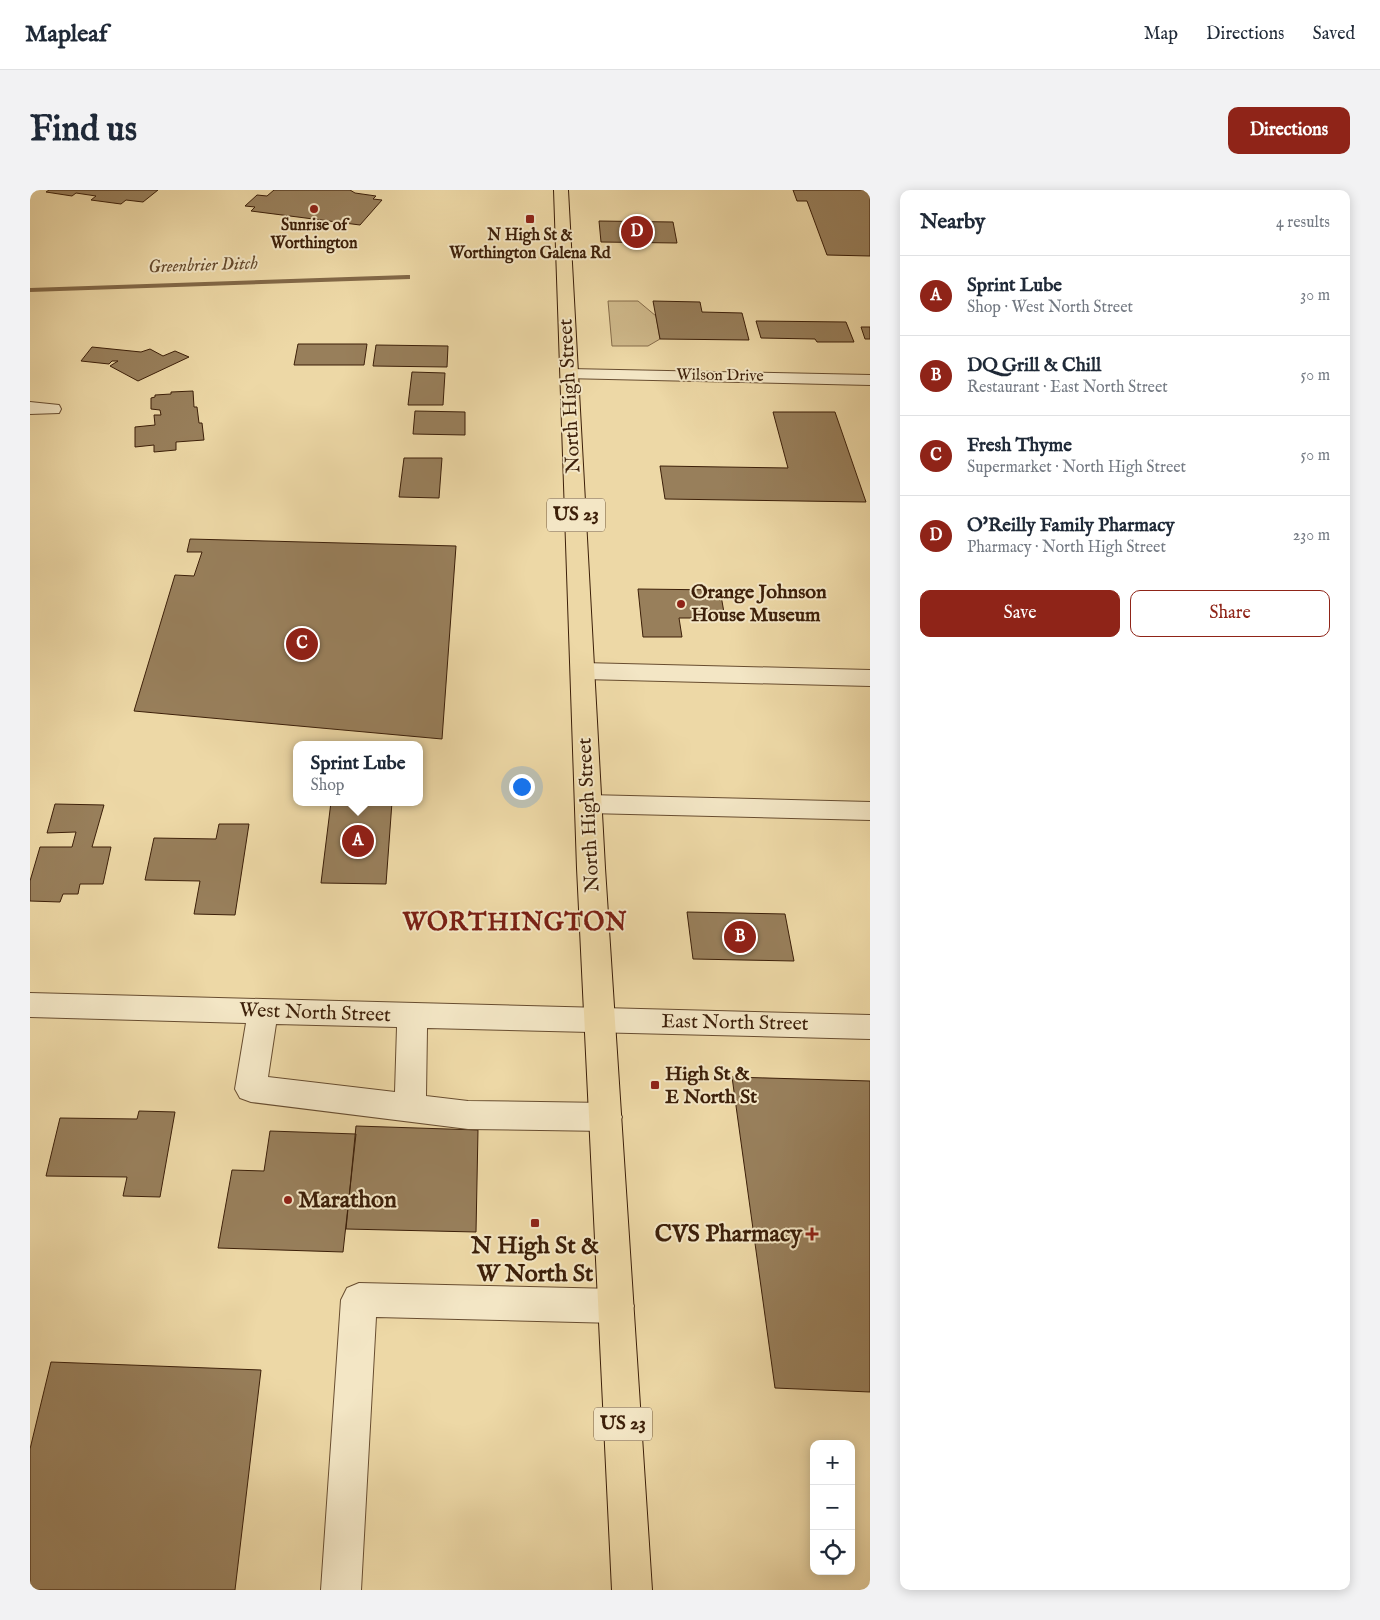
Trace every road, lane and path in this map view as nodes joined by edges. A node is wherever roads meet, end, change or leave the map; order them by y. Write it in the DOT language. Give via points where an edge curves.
graph roads {
  1 [pos="561,190"];
  2 [pos="570,374"];
  3 [pos="870,380"];
  4 [pos="30,408"];
  5 [pos="52,409"];
  6 [pos="582,671"];
  7 [pos="870,678"];
  8 [pos="588,804"];
  9 [pos="870,811"];
  10 [pos="30,1005"];
  11 [pos="263,1012"];
  12 [pos="412,1016"];
  13 [pos="600,1019"];
  14 [pos="870,1026"];
  15 [pos="410,1107"];
  16 [pos="606,1117"];
  17 [pos="616,1306"];
  18 [pos="341,1590"];
  19 [pos="632,1590"];
  1 -- 2 [label="main road, North High Street / US 23"];
  2 -- 3 [label="street, Wilson Drive"];
  2 -- 6 [label="main road, North High Street / US 23"];
  4 -- 5 [label="street"];
  6 -- 7 [label="street"];
  6 -- 8 [label="main road, North High Street / US 23"];
  8 -- 9 [label="street"];
  8 -- 13 [label="main road, North High Street / US 23"];
  10 -- 11 [label="street, West North Street"];
  11 -- 12 [label="street, West North Street"];
  11 -- 15 [label="street" via="251,1089"];
  12 -- 13 [label="street, West North Street"];
  12 -- 15 [label="street"];
  13 -- 14 [label="street, East North Street"];
  13 -- 16 [label="main road, North High Street / US 23"];
  15 -- 16 [label="street" via="468,1115"];
  16 -- 17 [label="main road, North High Street / US 23"];
  17 -- 18 [label="street" via="359,1300"];
  17 -- 19 [label="main road, North High Street / US 23"];
}
